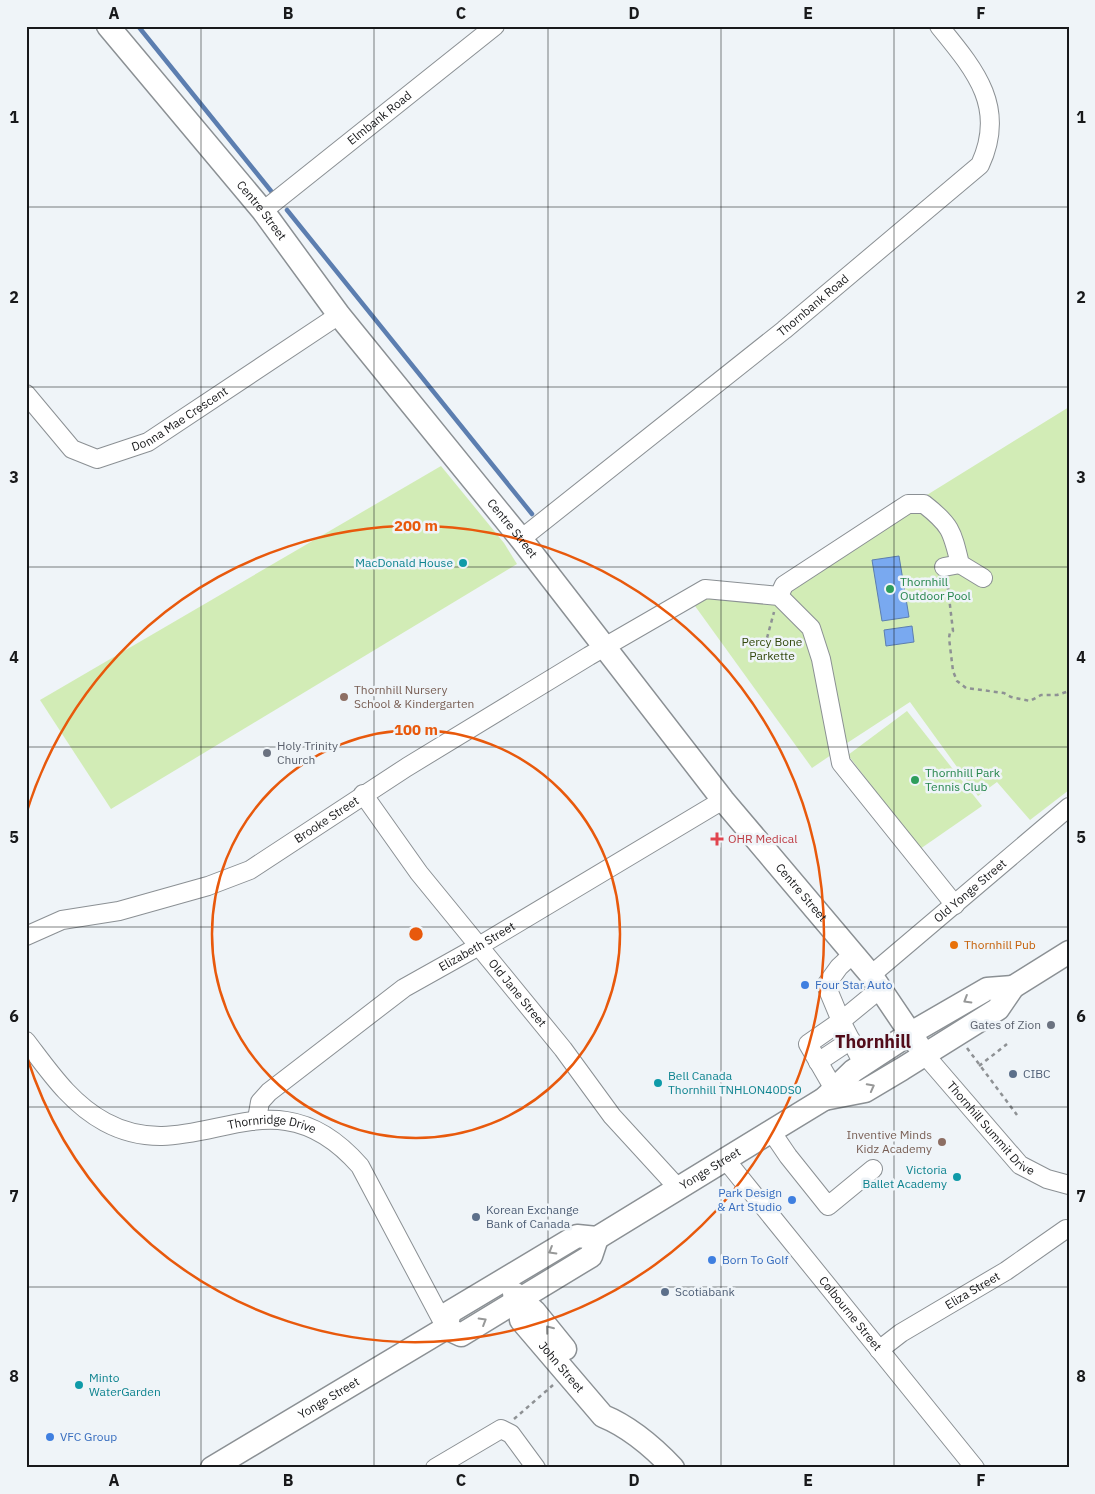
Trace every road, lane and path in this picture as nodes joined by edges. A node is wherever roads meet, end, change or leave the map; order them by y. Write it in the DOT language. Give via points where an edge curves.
graph roads {
  1 [pos="108,26"];
  2 [pos="495,26"];
  3 [pos="940,26"];
  4 [pos="263,211"];
  5 [pos="339,315"];
  6 [pos="26,394"];
  7 [pos="522,540"];
  8 [pos="952,565"];
  9 [pos="983,578"];
  10 [pos="779,596"];
  11 [pos="767,638"];
  12 [pos="604,648"];
  13 [pos="1069,691"];
  14 [pos="363,794"];
  15 [pos="723,800"];
  16 [pos="1069,807"];
  17 [pos="955,904"];
  18 [pos="26,936"];
  19 [pos="479,946"];
  20 [pos="1069,952"];
  21 [pos="853,954"];
  22 [pos="876,982"];
  23 [pos="1013,987"];
  24 [pos="846,1030"];
  25 [pos="911,1033"];
  26 [pos="26,1040"];
  27 [pos="1007,1044"];
  28 [pos="967,1048"];
  29 [pos="925,1055"];
  30 [pos="864,1064"];
  31 [pos="979,1066"];
  32 [pos="829,1094"];
  33 [pos="1017,1115"];
  34 [pos="257,1120"];
  35 [pos="771,1131"];
  36 [pos="725,1159"];
  37 [pos="872,1170"];
  38 [pos="1069,1185"];
  39 [pos="678,1188"];
  40 [pos="1066,1229"];
  41 [pos="597,1238"];
  42 [pos="504,1279"];
  43 [pos="519,1300"];
  44 [pos="446,1328"];
  45 [pos="879,1350"];
  46 [pos="556,1383"];
  47 [pos="507,1431"];
  48 [pos="212,1468"];
  49 [pos="436,1468"];
  50 [pos="536,1468"];
  51 [pos="673,1468"];
  52 [pos="975,1468"];
  1 -- 4 [label="main road, Centre Street"];
  2 -- 4 [label="street, Elmbank Road"];
  3 -- 7 [label="street, Thornbank Road" via="971,66 984,89 991,118 986,152 980,165 784,330"];
  4 -- 5 [label="main road, Centre Street"];
  5 -- 6 [label="street, Donna Mae Crescent" via="148,442 97,459 72,449"];
  5 -- 7 [label="main road, Centre Street"];
  7 -- 12 [label="main road, Centre Street"];
  8 -- 9 [label="street"];
  8 -- 10 [label="street" via="953,532 924,504 908,504 784,585"];
  8 -- 13 [label="path" via="953,631 949,638 957,680 966,688 1004,693 1030,701 1041,695"];
  10 -- 11 [label="path"];
  10 -- 12 [label="street, Brooke Street" via="705,590"];
  10 -- 17 [label="street" via="811,628 821,660 841,763"];
  12 -- 14 [label="street, Brooke Street"];
  12 -- 15 [label="main road, Centre Street"];
  14 -- 18 [label="street, Brooke Street" via="250,870 208,886 119,911 62,920"];
  14 -- 19 [label="street, Old Jane Street" via="419,873"];
  15 -- 19 [label="street, Elizabeth Street"];
  15 -- 21 [label="main road, Centre Street"];
  16 -- 17 [label="street, Old Yonge Street"];
  17 -- 22 [label="street, Old Yonge Street"];
  19 -- 34 [label="street, Elizabeth Street" via="404,988 304,1063 260,1102"];
  19 -- 39 [label="street, Old Jane Street" via="563,1049 612,1116"];
  20 -- 23 [label="main road, Yonge Street"];
  21 -- 22 [label="main road, Centre Street"];
  21 -- 24 [label="street" via="826,985"];
  22 -- 24 [label="street, Old Yonge Street"];
  22 -- 25 [label="main road, Centre Street"];
  23 -- 25 [label="main road, Yonge Street, one-way" via="987,989"];
  23 -- 29 [label="main road, Yonge Street" via="998,1009"];
  24 -- 30 [label="street"];
  24 -- 32 [label="street, Old Yonge Street" via="808,1044"];
  25 -- 29 [label="main road, Centre Street"];
  25 -- 30 [label="main road, Yonge Street"];
  26 -- 34 [label="street, Thornridge Drive" via="83,1108 123,1129 150,1136 181,1134"];
  27 -- 31 [label="path"];
  28 -- 31 [label="path"];
  32 -- 29 [label="main road, Yonge Street, one-way" via="865,1091"];
  29 -- 38 [label="street, Thornhill Summit Drive" via="1020,1165 1047,1179"];
  30 -- 32 [label="main road, Yonge Street"];
  31 -- 33 [label="path"];
  32 -- 35 [label="main road, Yonge Street"];
  34 -- 44 [label="street, Thornridge Drive" via="301,1123 324,1133 347,1151 371,1185"];
  35 -- 36 [label="main road, Yonge Street"];
  35 -- 37 [label="street" via="828,1206"];
  36 -- 39 [label="main road, Yonge Street"];
  36 -- 45 [label="street, Colbourne Street"];
  39 -- 41 [label="main road, Yonge Street"];
  40 -- 45 [label="street, Eliza Street" via="1006,1271 900,1333"];
  41 -- 42 [label="main road, one-way" via="577,1236"];
  41 -- 43 [label="main road" via="591,1256"];
  42 -- 43 [label="main road, John Street"];
  42 -- 44 [label="main road" via="450,1312"];
  44 -- 43 [label="main road, one-way" via="460,1335"];
  43 -- 51 [label="main road, John Street" via="521,1320 603,1416 621,1423"];
  44 -- 48 [label="main road, Yonge Street"];
  45 -- 52 [label="street, Colbourne Street"];
  46 -- 47 [label="path" via="516,1416"];
  47 -- 49 [label="street" via="501,1429"];
  47 -- 50 [label="street"];
}
